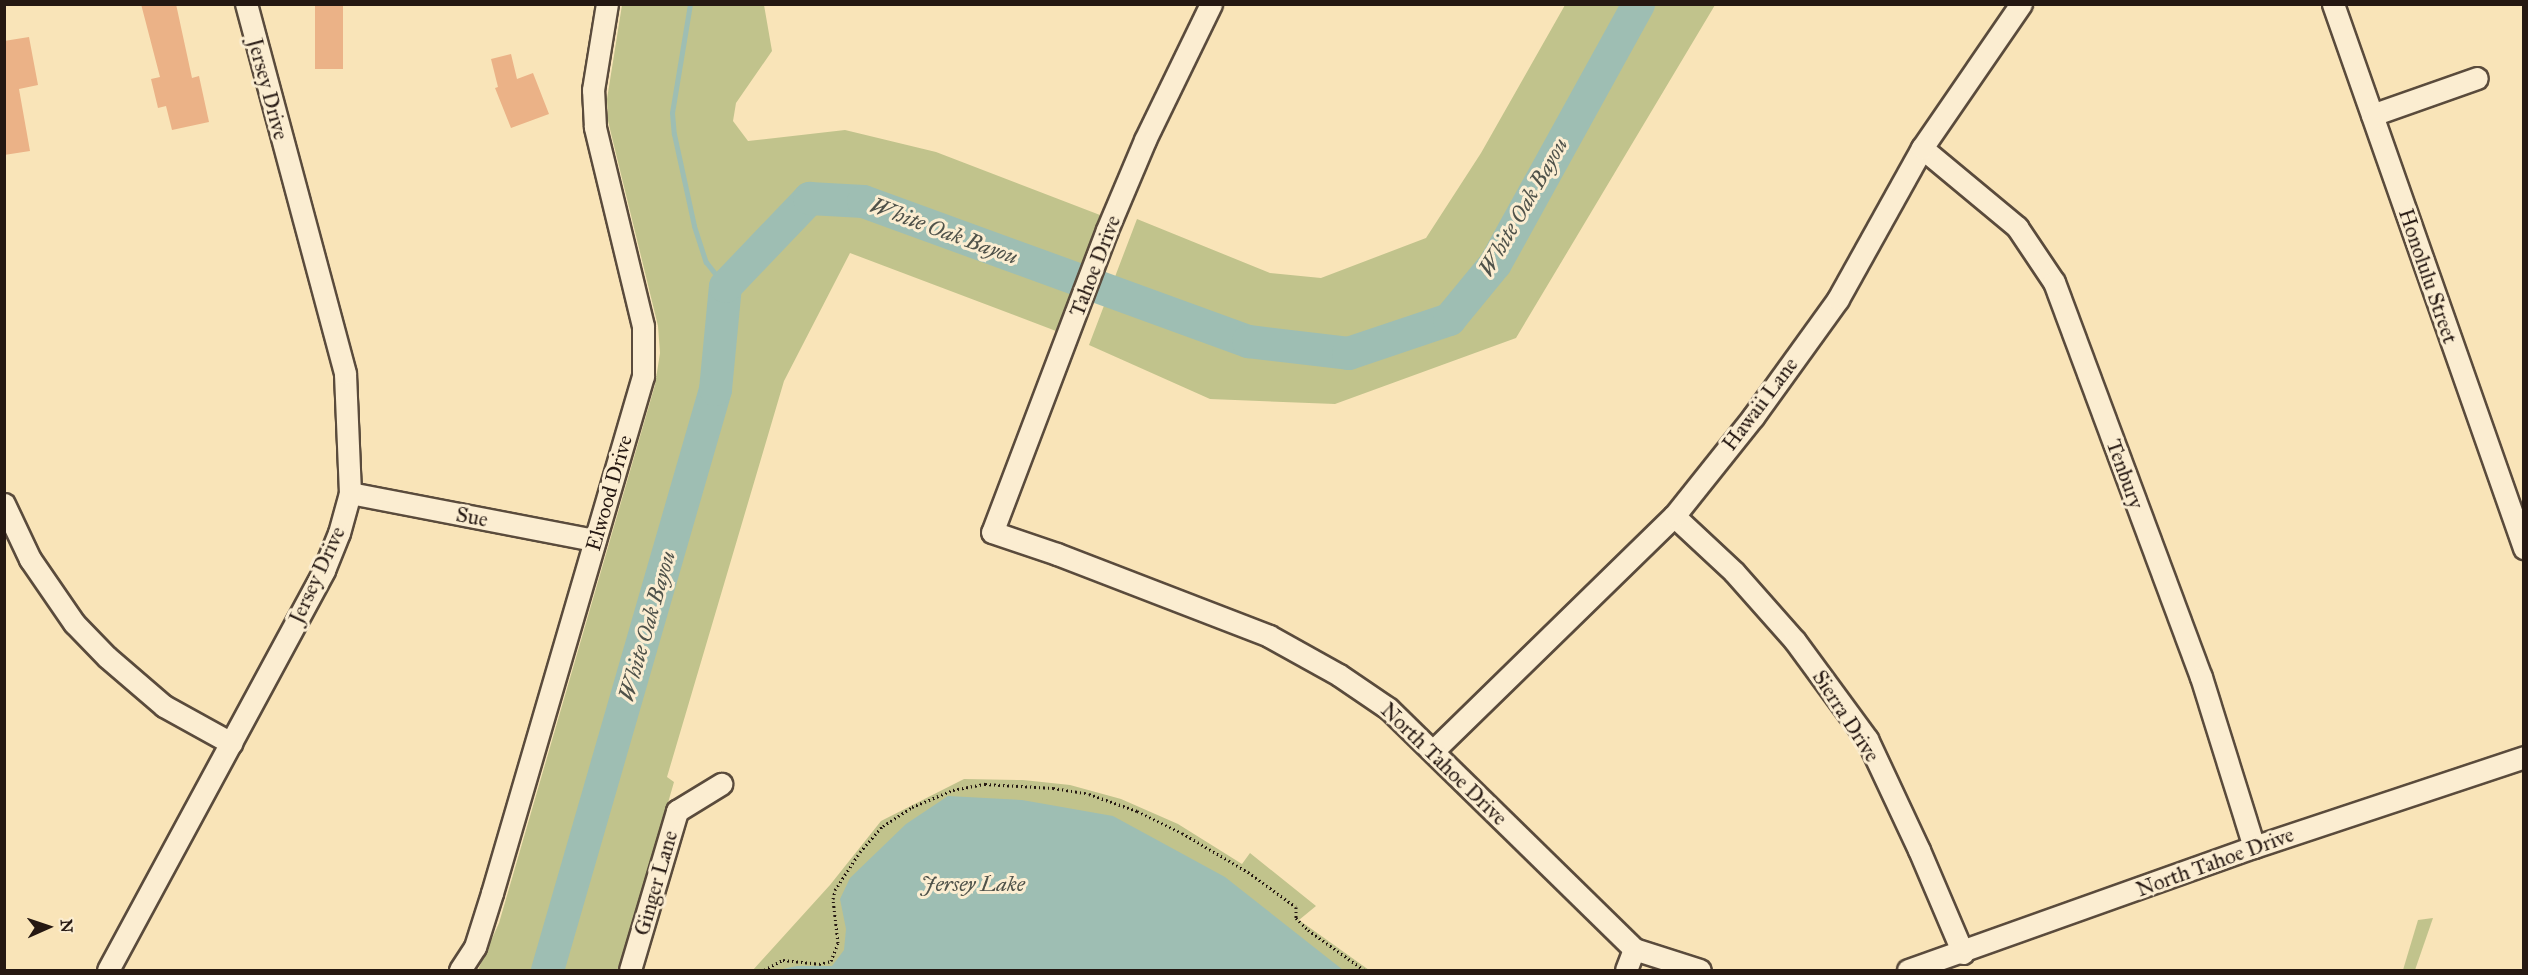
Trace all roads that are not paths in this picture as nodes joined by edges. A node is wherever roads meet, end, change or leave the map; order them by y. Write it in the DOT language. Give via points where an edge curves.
graph roads {
  1 [pos="246,4"];
  2 [pos="607,4"];
  3 [pos="1211,4"];
  4 [pos="2021,4"];
  5 [pos="2333,4"];
  6 [pos="2477,78"];
  7 [pos="2372,115"];
  8 [pos="1922,148"];
  9 [pos="350,493"];
  10 [pos="4,504"];
  11 [pos="1674,516"];
  12 [pos="992,532"];
  13 [pos="595,540"];
  14 [pos="2523,548"];
  15 [pos="231,743"];
  16 [pos="1433,751"];
  17 [pos="2523,757"];
  18 [pos="722,784"];
  19 [pos="2254,847"];
  20 [pos="1634,948"];
  21 [pos="1963,953"];
  22 [pos="108,970"];
  23 [pos="460,970"];
  24 [pos="630,970"];
  25 [pos="1626,970"];
  26 [pos="1700,970"];
  27 [pos="1908,970"];
  1 -- 9 [label="street, Jersey Drive" via="345,374"];
  2 -- 13 [label="street, Elwood Drive" via="593,90 595,127 644,326 643,376"];
  3 -- 12 [label="street, Tahoe Drive" via="1145,140 1107,230"];
  4 -- 8 [label="street, Hawaii Lane"];
  5 -- 7 [label="street, Honolulu Street"];
  6 -- 7 [label="street"];
  7 -- 14 [label="street, Honolulu Street"];
  8 -- 11 [label="street, Hawaii Lane" via="1838,299 1753,417"];
  8 -- 19 [label="street, Tenbury" via="2018,227 2054,282 2201,677"];
  9 -- 13 [label="street, Sue"];
  9 -- 15 [label="street, Jersey Drive" via="324,570"];
  10 -- 15 [label="street" via="30,559 74,623 164,706"];
  11 -- 16 [label="street, Hawaii Lane"];
  11 -- 21 [label="street, Sierra Drive" via="1734,572 1795,640 1867,739"];
  12 -- 16 [label="street, North Tahoe Drive" via="1269,636 1339,675 1389,709"];
  13 -- 23 [label="street, Elwood Drive" via="492,893 475,947"];
  15 -- 22 [label="street, Jersey Drive"];
  16 -- 20 [label="street, North Tahoe Drive"];
  17 -- 19 [label="street, North Tahoe Drive"];
  18 -- 24 [label="street, Ginger Lane" via="676,811"];
  19 -- 21 [label="street, North Tahoe Drive"];
  20 -- 25 [label="street"];
  20 -- 26 [label="street, North Tahoe Drive"];
  21 -- 27 [label="street, North Tahoe Drive"];
}
